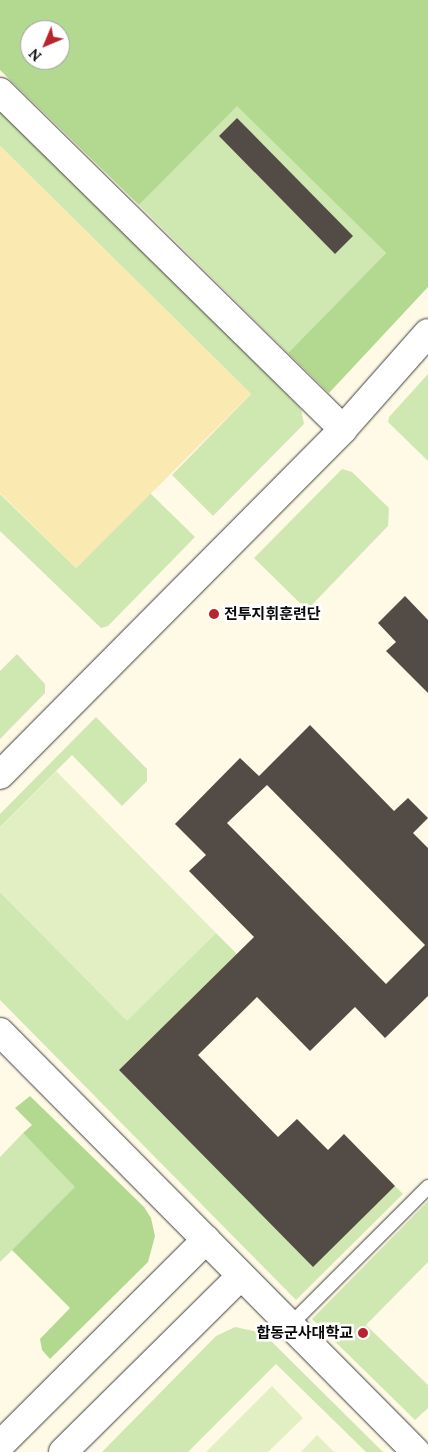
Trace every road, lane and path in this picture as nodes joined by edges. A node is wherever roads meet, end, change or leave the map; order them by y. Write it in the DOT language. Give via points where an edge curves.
graph roads {
  1 [pos="0,92"];
  2 [pos="428,333"];
  3 [pos="343,429"];
  4 [pos="0,776"];
  5 [pos="0,1032"];
  6 [pos="428,1187"];
  7 [pos="206,1240"];
  8 [pos="241,1276"];
  9 [pos="290,1325"];
  10 [pos="0,1445"];
  11 [pos="63,1452"];
  12 [pos="416,1452"];
  1 -- 3 [label="street"];
  2 -- 3 [label="street"];
  3 -- 4 [label="street"];
  5 -- 7 [label="street"];
  6 -- 9 [label="lane"];
  7 -- 8 [label="street"];
  7 -- 10 [label="street"];
  8 -- 9 [label="street"];
  8 -- 11 [label="street"];
  9 -- 12 [label="street"];
}
